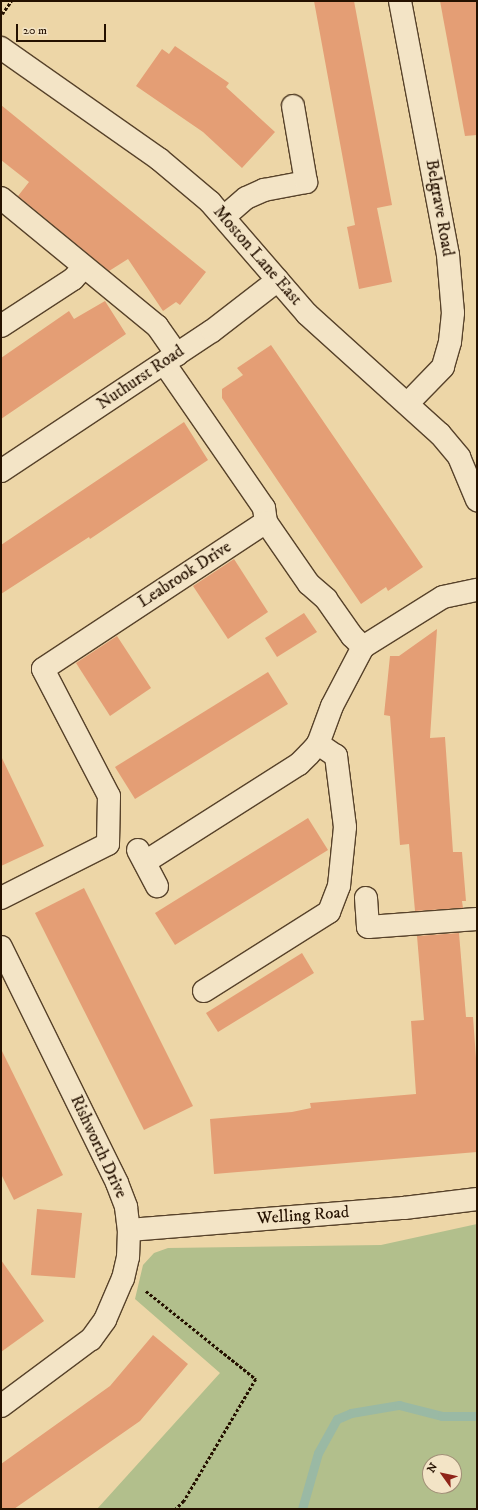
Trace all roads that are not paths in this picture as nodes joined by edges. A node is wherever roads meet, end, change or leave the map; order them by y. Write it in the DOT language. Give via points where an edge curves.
graph roads {
  1 [pos="400,1"];
  2 [pos="1,48"];
  3 [pos="293,106"];
  4 [pos="1,198"];
  5 [pos="224,217"];
  6 [pos="84,267"];
  7 [pos="278,280"];
  8 [pos="5,317"];
  9 [pos="170,359"];
  10 [pos="408,403"];
  11 [pos="1,471"];
  12 [pos="477,500"];
  13 [pos="266,522"];
  14 [pos="477,590"];
  15 [pos="363,647"];
  16 [pos="318,744"];
  17 [pos="157,886"];
  18 [pos="1,898"];
  19 [pos="366,898"];
  20 [pos="477,919"];
  21 [pos="1,947"];
  22 [pos="204,991"];
  23 [pos="477,1199"];
  24 [pos="128,1230"];
  25 [pos="1,1406"];
  1 -- 10 [label="street, Belgrave Road" via="448,256 452,313 450,342 443,367"];
  2 -- 5 [label="street, Moston Lane East" via="159,159 192,185"];
  3 -- 5 [label="street" via="306,182 264,190 246,198"];
  4 -- 6 [label="street"];
  5 -- 7 [label="street, Moston Lane East"];
  6 -- 8 [label="street" via="73,279"];
  6 -- 9 [label="street" via="157,326"];
  7 -- 9 [label="street, Nuthurst Road" via="212,331"];
  7 -- 10 [label="street, Moston Lane East" via="307,314"];
  9 -- 11 [label="street, Nuthurst Road"];
  9 -- 13 [label="street" via="264,508"];
  10 -- 12 [label="street, Moston Lane East" via="459,457"];
  13 -- 15 [label="street" via="309,584 326,599"];
  13 -- 18 [label="street, Leabrook Drive" via="42,668 109,796 108,844"];
  14 -- 15 [label="street" via="442,596"];
  15 -- 16 [label="street" via="332,706"];
  16 -- 17 [label="street" via="299,764 141,856"];
  16 -- 22 [label="street" via="336,756 345,827 339,886 329,912"];
  19 -- 20 [label="street" via="368,927"];
  21 -- 24 [label="street, Rishworth Drive" via="118,1183 126,1207"];
  23 -- 24 [label="street, Welling Road" via="404,1208"];
  24 -- 25 [label="street, Rishworth Drive" via="128,1257 123,1278 115,1301 91,1338"];
}
